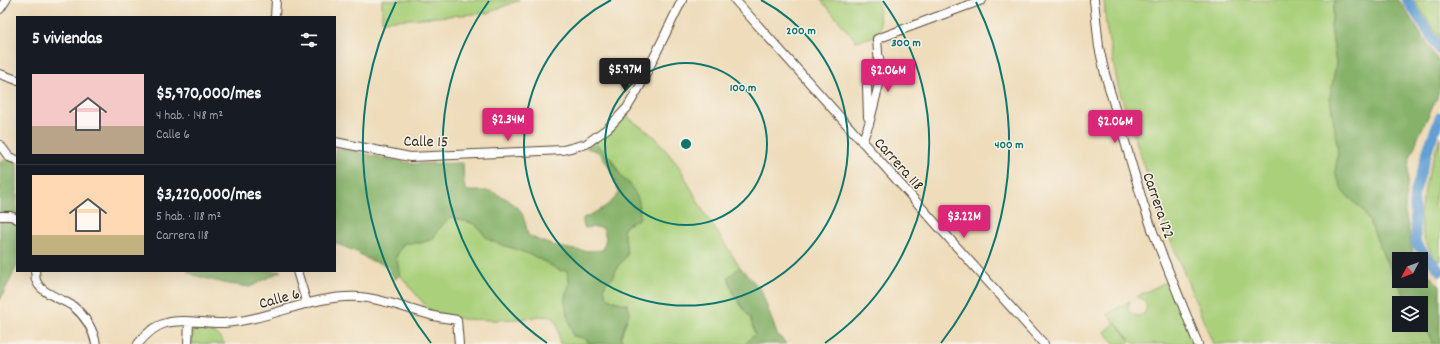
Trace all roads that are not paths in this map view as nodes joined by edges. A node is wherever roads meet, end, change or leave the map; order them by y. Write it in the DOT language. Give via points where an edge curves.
graph roads {
  1 [pos="6,0"];
  2 [pos="276,0"];
  3 [pos="682,0"];
  4 [pos="735,0"];
  5 [pos="982,0"];
  6 [pos="1094,0"];
  7 [pos="0,9"];
  8 [pos="275,16"];
  9 [pos="880,57"];
  10 [pos="0,74"];
  11 [pos="16,80"];
  12 [pos="869,124"];
  13 [pos="336,142"];
  14 [pos="862,142"];
  15 [pos="0,145"];
  16 [pos="16,160"];
  17 [pos="0,216"];
  18 [pos="16,218"];
  19 [pos="35,272"];
  20 [pos="297,272"];
  21 [pos="306,304"];
  22 [pos="189,322"];
  23 [pos="96,344"];
  24 [pos="138,344"];
  25 [pos="188,344"];
  26 [pos="459,344"];
  27 [pos="1044,344"];
  28 [pos="1198,344"];
  1 -- 7 [label="street"];
  2 -- 8 [label="street"];
  3 -- 13 [label="street, Calle 15" via="627,108 608,128 586,144 563,150 410,157"];
  4 -- 14 [label="street, Carrera 118"];
  5 -- 9 [label="street" via="877,39"];
  6 -- 28 [label="street, Carrera 122" via="1099,48 1105,74 1143,203"];
  9 -- 12 [label="street" via="880,80"];
  9 -- 12 [label="street" via="867,85"];
  10 -- 11 [label="street"];
  12 -- 14 [label="street"];
  14 -- 27 [label="street, Carrera 118"];
  15 -- 16 [label="street" via="9,157"];
  17 -- 18 [label="street"];
  19 -- 23 [label="street" via="41,288 83,316 91,327"];
  20 -- 21 [label="street"];
  21 -- 22 [label="street, Calle 6" via="253,319 224,323"];
  21 -- 26 [label="street, Calle 6" via="332,298 360,297 457,320"];
  22 -- 24 [label="street, Calle 6" via="168,322 161,325 147,333"];
  22 -- 25 [label="street"];
}
